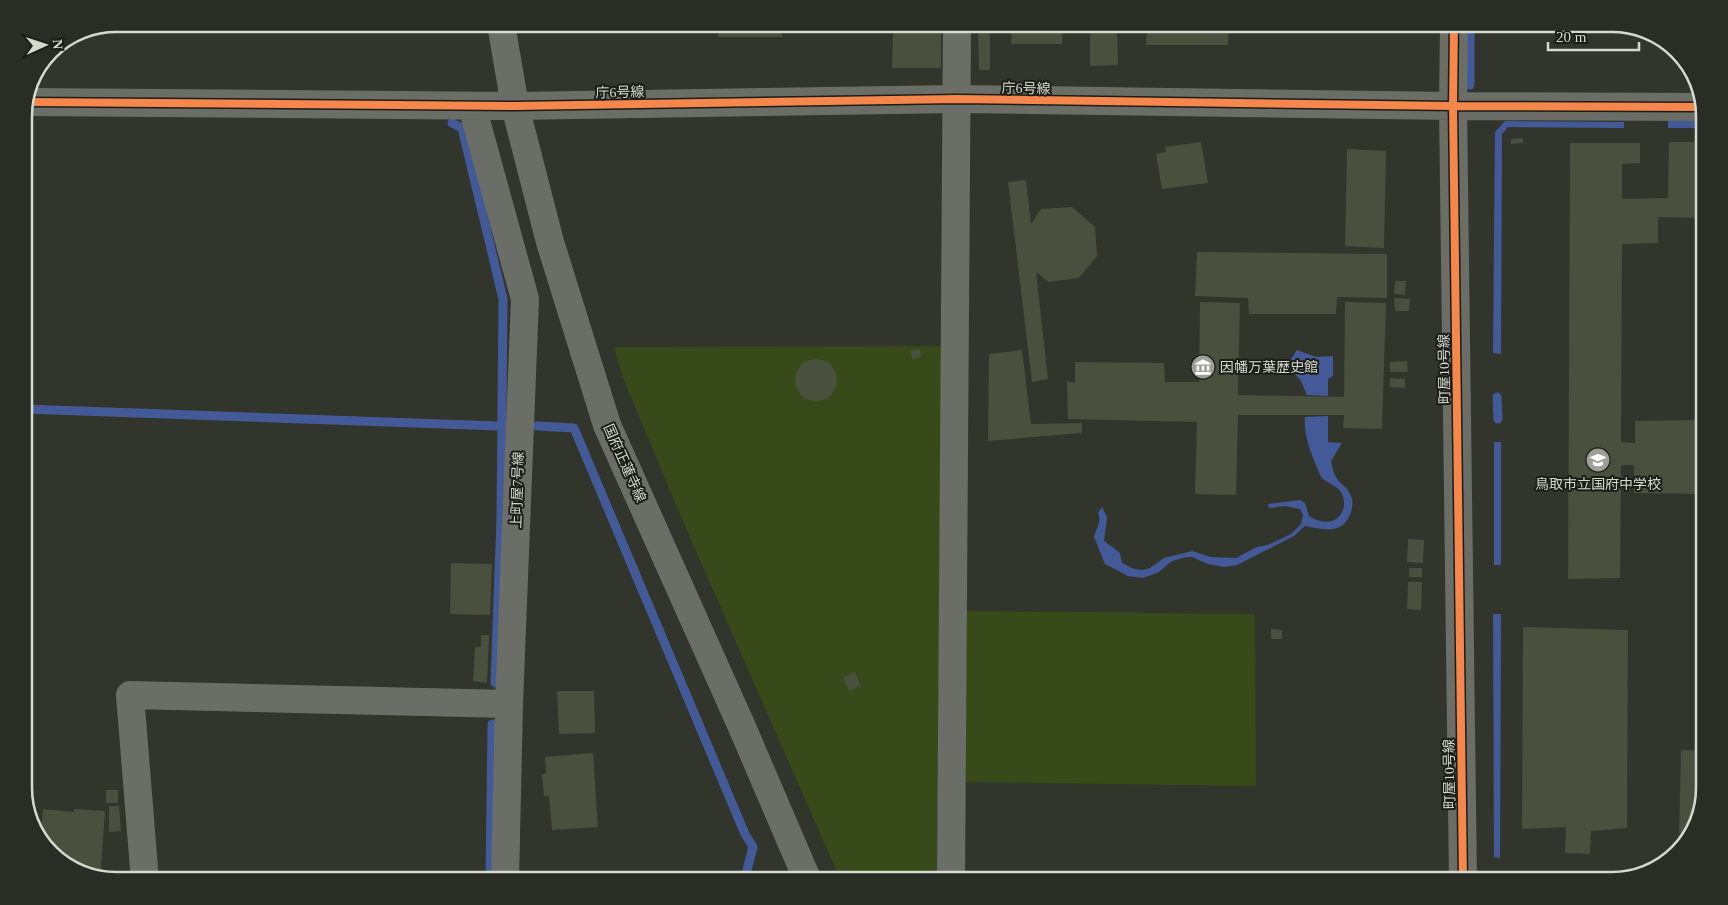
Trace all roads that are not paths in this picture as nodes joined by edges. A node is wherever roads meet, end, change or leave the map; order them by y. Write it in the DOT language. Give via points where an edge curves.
graph roads {
  1 [pos="502,32"];
  2 [pos="957,32"];
  3 [pos="1454,32"];
  4 [pos="957,99"];
  5 [pos="34,102"];
  6 [pos="472,106"];
  7 [pos="516,106"];
  8 [pos="1453,106"];
  9 [pos="1695,107"];
  10 [pos="509,704"];
  11 [pos="143,872"];
  12 [pos="506,872"];
  13 [pos="804,872"];
  14 [pos="951,872"];
  15 [pos="1463,872"];
  1 -- 7 [label="street, 国府正蓮寺線"];
  2 -- 4 [label="street"];
  3 -- 8 [label="street"];
  4 -- 7 [label="street, 庁6号線"];
  4 -- 8 [label="street, 庁6号線"];
  4 -- 14 [label="street"];
  5 -- 6 [label="street, 庁6号線"];
  6 -- 7 [label="street, 庁6号線"];
  6 -- 10 [label="street, 上町屋7号線" via="525,299"];
  7 -- 13 [label="street, 国府正蓮寺線" via="550,242 607,425"];
  8 -- 9 [label="street"];
  8 -- 15 [label="street, 町屋10号線"];
  10 -- 11 [label="street" via="130,695"];
  10 -- 12 [label="street, 上町屋7号線"];
}
